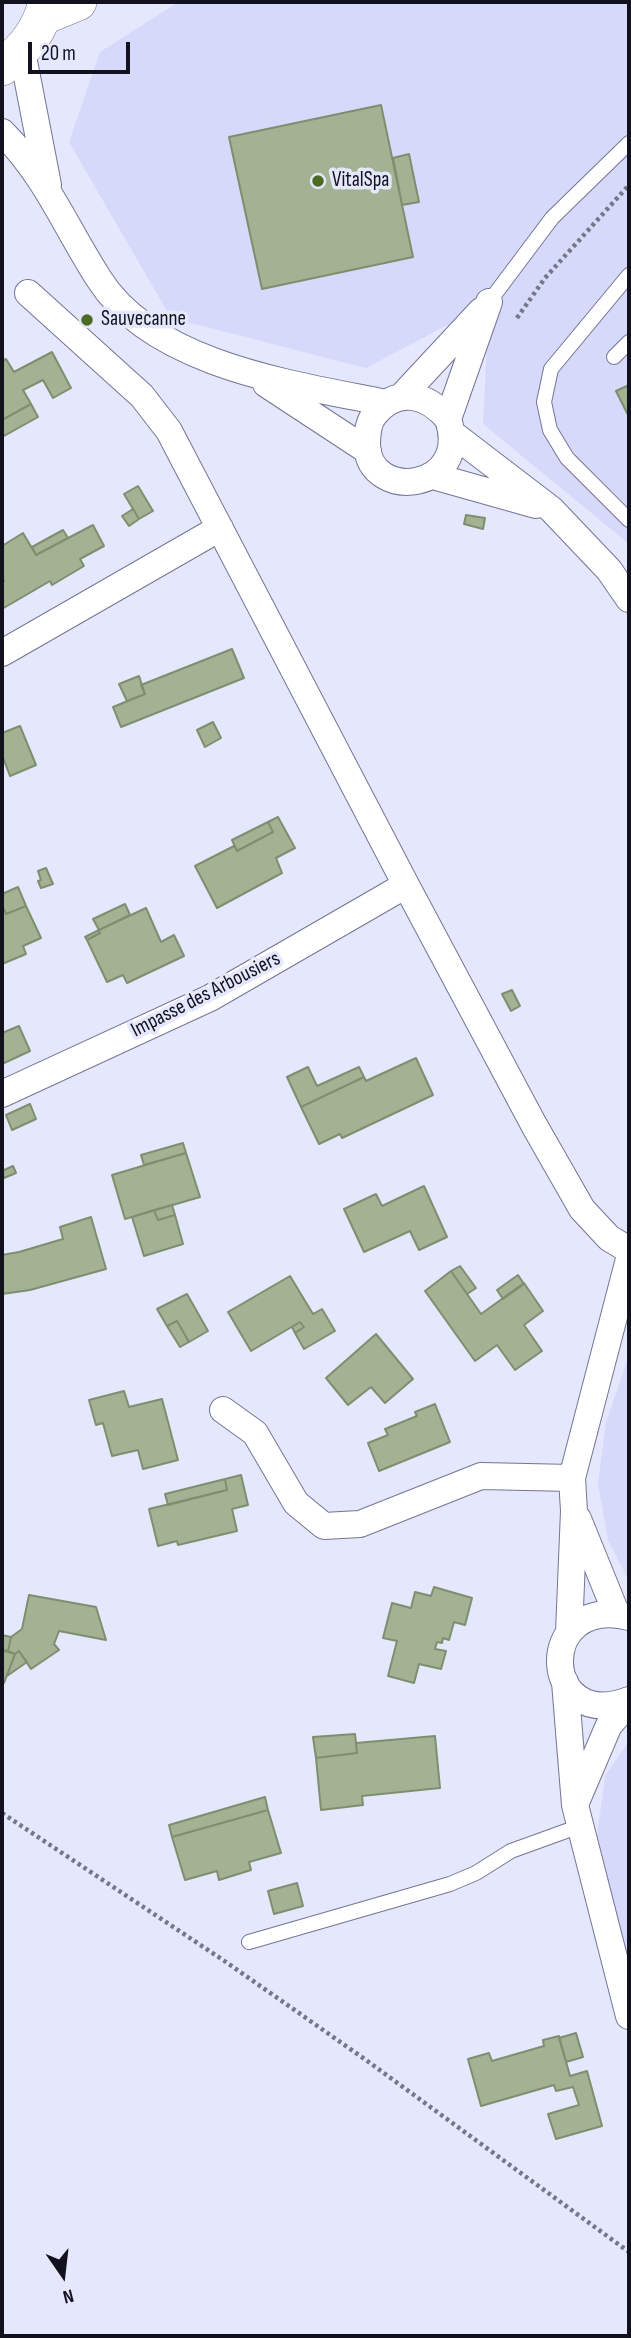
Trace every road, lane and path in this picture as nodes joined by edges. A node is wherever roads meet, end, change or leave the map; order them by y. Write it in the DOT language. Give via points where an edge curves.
graph roads {
  1 [pos="78,2"];
  2 [pos="46,9"];
  3 [pos="12,59"];
  4 [pos="2,132"];
  5 [pos="629,143"];
  6 [pos="629,185"];
  7 [pos="49,190"];
  8 [pos="629,275"];
  9 [pos="28,293"];
  10 [pos="485,314"];
  11 [pos="629,342"];
  12 [pos="614,357"];
  13 [pos="253,375"];
  14 [pos="393,400"];
  15 [pos="451,427"];
  16 [pos="368,451"];
  17 [pos="433,477"];
  18 [pos="551,509"];
  19 [pos="629,520"];
  20 [pos="220,528"];
  21 [pos="629,599"];
  22 [pos="2,653"];
  23 [pos="406,885"];
  24 [pos="2,1094"];
  25 [pos="629,1250"];
  26 [pos="629,1259"];
  27 [pos="223,1410"];
  28 [pos="572,1478"];
  29 [pos="574,1511"];
  30 [pos="623,1616"];
  31 [pos="569,1632"];
  32 [pos="565,1682"];
  33 [pos="629,1702"];
  34 [pos="2,1813"];
  35 [pos="577,1815"];
  36 [pos="249,1942"];
  37 [pos="629,2016"];
  38 [pos="629,2252"];
  1 -- 2 [label="main road"];
  2 -- 3 [label="main road" via="35,34"];
  3 -- 7 [label="street"];
  4 -- 7 [label="street"];
  5 -- 10 [label="lane" via="552,218"];
  6 -- 10 [label="path" via="545,278 512,325"];
  7 -- 13 [label="street" via="99,280 129,315 168,342"];
  8 -- 19 [label="lane" via="551,369 544,402 550,430 567,458"];
  9 -- 20 [label="street" via="142,396 169,431"];
  10 -- 14 [label="street"];
  10 -- 15 [label="street"];
  11 -- 12 [label="lane"];
  13 -- 14 [label="street"];
  13 -- 16 [label="street"];
  14 -- 15 [label="street" via="420,397 436,405"];
  14 -- 16 [label="street" via="373,416 367,433"];
  15 -- 17 [label="street" via="449,458"];
  15 -- 18 [label="street"];
  16 -- 17 [label="street" via="377,469 394,480 414,483"];
  17 -- 18 [label="street"];
  18 -- 21 [label="street" via="609,570"];
  20 -- 22 [label="street"];
  20 -- 23 [label="street"];
  23 -- 24 [label="street, Impasse des Arbousiers" via="210,998"];
  23 -- 25 [label="street" via="582,1209 609,1238"];
  26 -- 28 [label="street"];
  27 -- 28 [label="street" via="255,1433 296,1503 324,1526 360,1524 481,1476"];
  28 -- 29 [label="street"];
  29 -- 30 [label="street"];
  29 -- 31 [label="street"];
  30 -- 31 [label="street" via="585,1619"];
  31 -- 32 [label="street" via="558,1662"];
  32 -- 33 [label="street" via="578,1699 595,1707"];
  32 -- 35 [label="street"];
  33 -- 35 [label="street" via="610,1725"];
  34 -- 38 [label="path" via="290,2007"];
  35 -- 36 [label="lane" via="450,1884"];
  35 -- 37 [label="street"];
}
